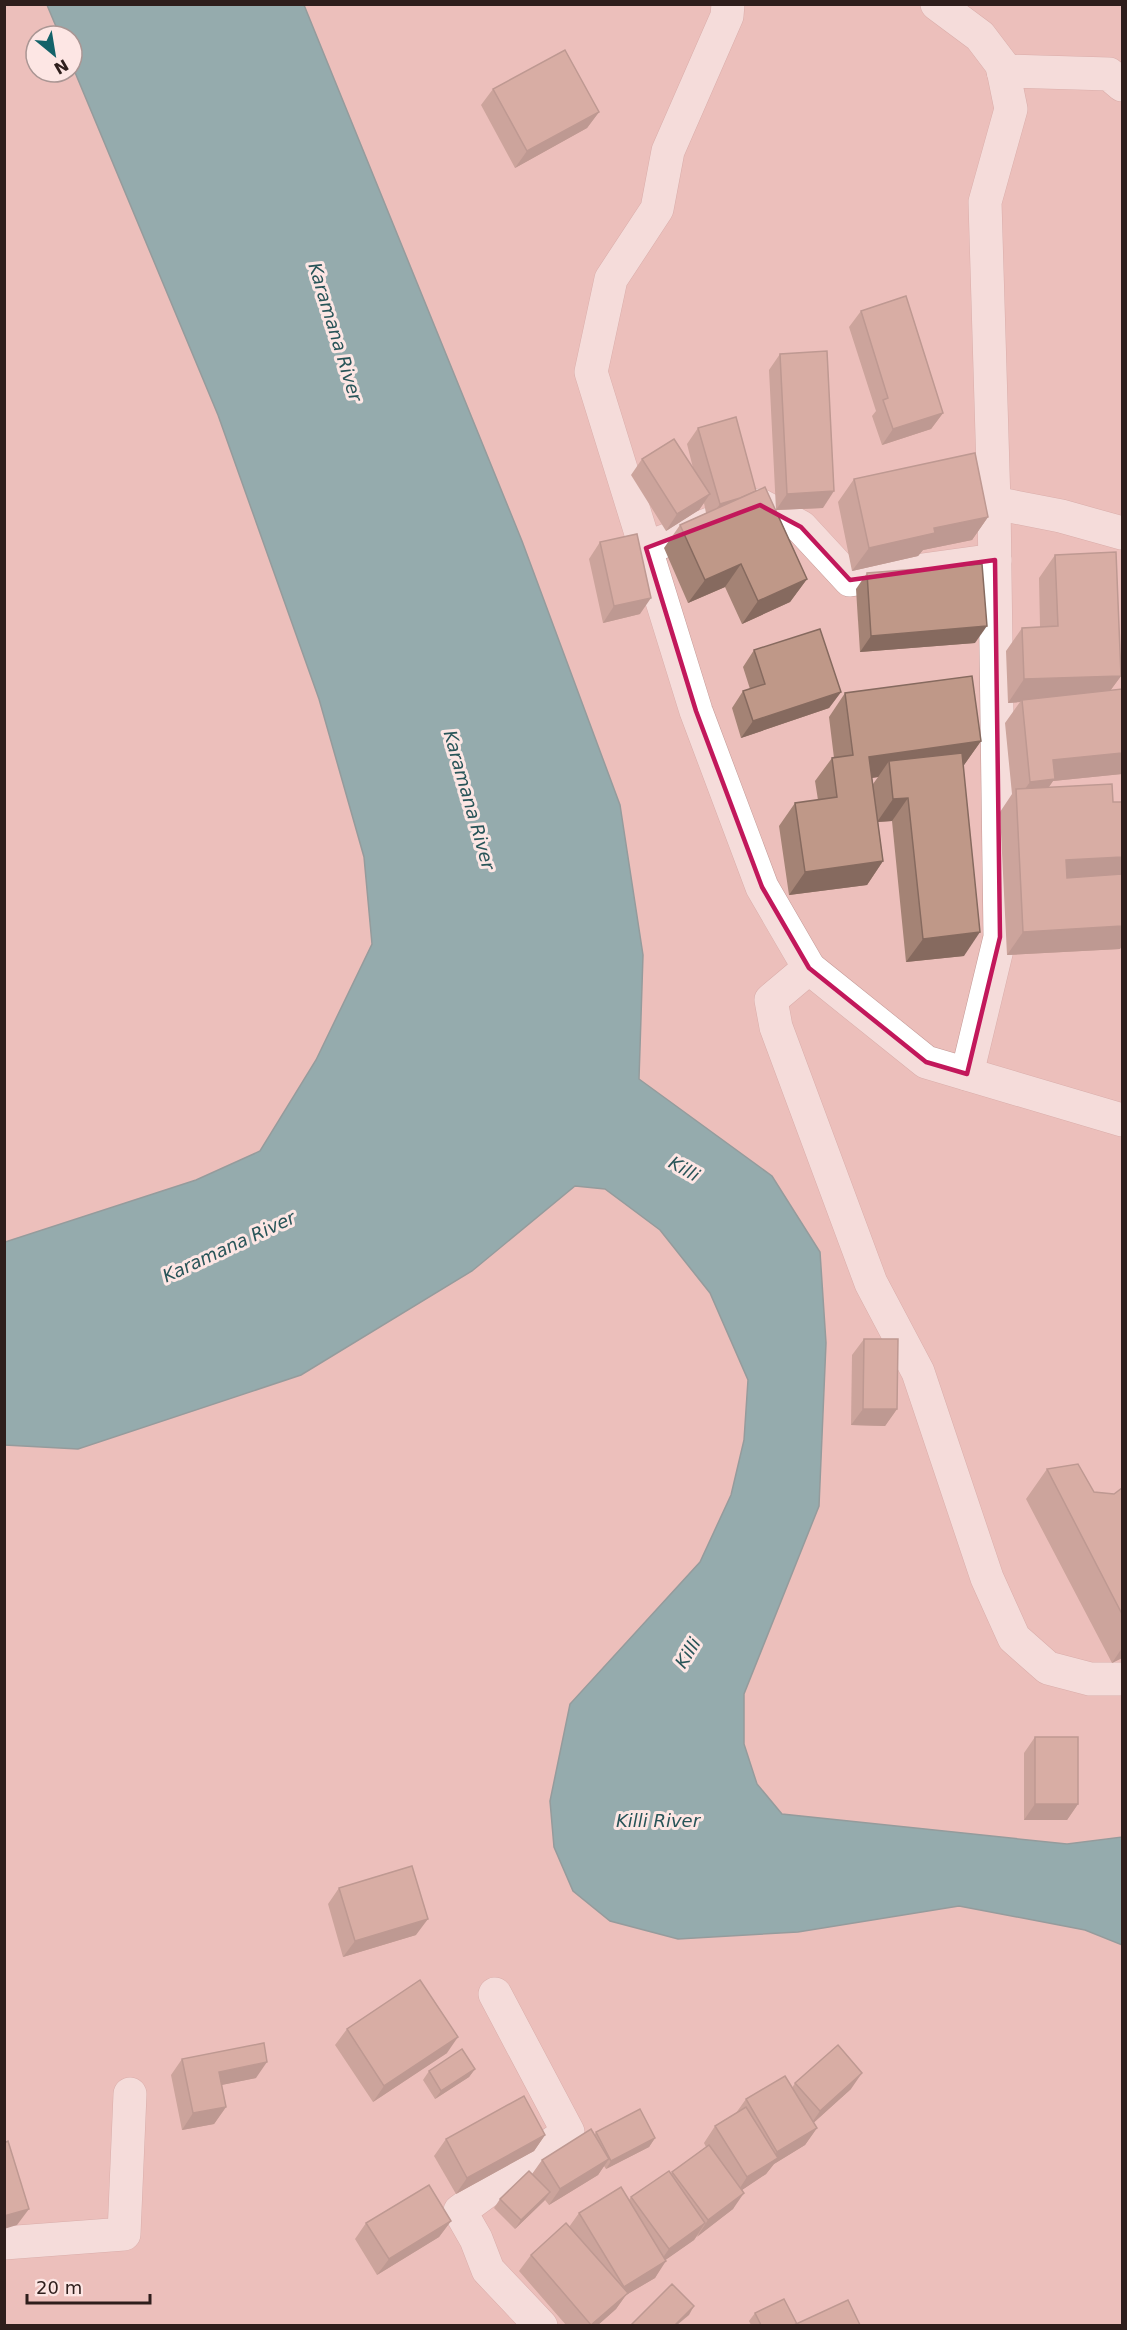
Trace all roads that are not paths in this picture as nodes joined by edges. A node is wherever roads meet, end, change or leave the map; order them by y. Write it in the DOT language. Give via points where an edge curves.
graph roads {
  1 [pos="728,4"];
  2 [pos="937,4"];
  3 [pos="1003,71"];
  4 [pos="1122,85"];
  5 [pos="994,503"];
  6 [pos="1122,533"];
  7 [pos="646,548"];
  8 [pos="995,560"];
  9 [pos="809,968"];
  10 [pos="967,1074"];
  11 [pos="1122,1120"];
  12 [pos="1122,1679"];
  13 [pos="495,1994"];
  14 [pos="130,2094"];
  15 [pos="4,2243"];
  16 [pos="542,2325"];
  1 -- 7 [label="street" via="727,16 668,151 657,209 611,279 591,372"];
  2 -- 3 [label="street" via="980,36"];
  3 -- 4 [label="street" via="1109,74"];
  3 -- 5 [label="street" via="1011,109 985,202"];
  5 -- 6 [label="street"];
  5 -- 8 [label="street"];
  7 -- 8 [label="street" via="760,505 801,527 850,580"];
  7 -- 9 [label="street" via="696,711 762,887"];
  8 -- 10 [label="street" via="1000,937"];
  9 -- 10 [label="street" via="926,1062"];
  9 -- 12 [label="street" via="771,1000 776,1027 871,1283 918,1372 987,1578 1014,1638 1048,1668 1090,1679"];
  10 -- 11 [label="street"];
  13 -- 16 [label="street" via="568,2132 460,2211 488,2270"];
  14 -- 15 [label="street" via="124,2234"];
}
